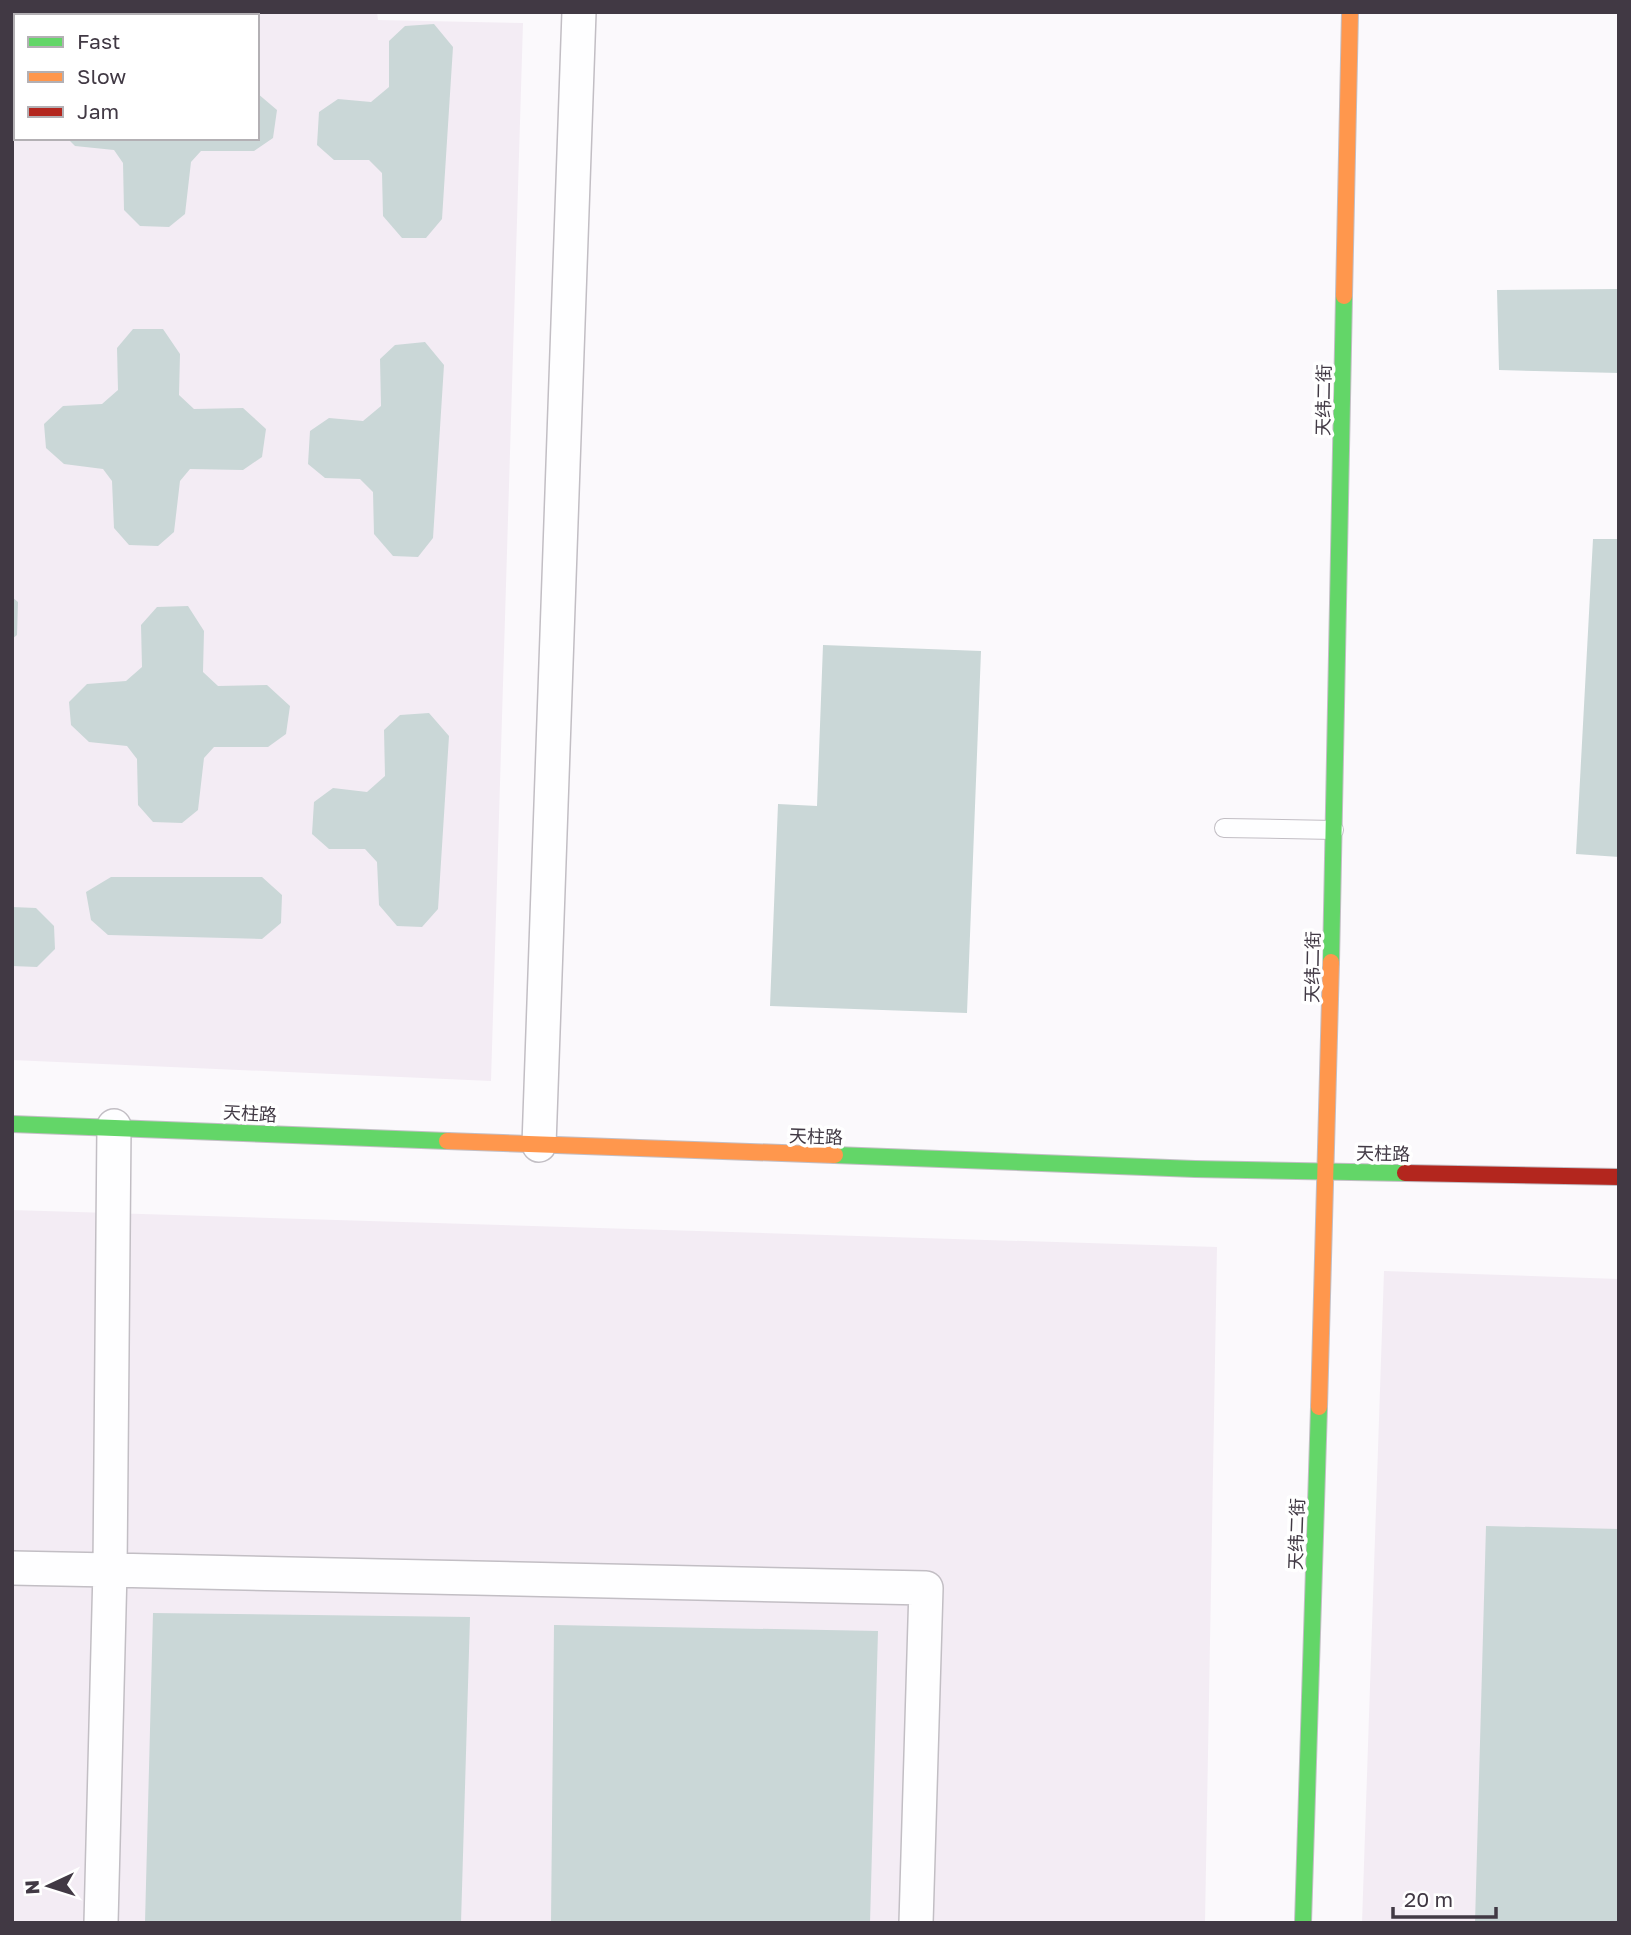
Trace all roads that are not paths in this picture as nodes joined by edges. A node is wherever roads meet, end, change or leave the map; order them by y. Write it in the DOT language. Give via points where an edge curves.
graph roads {
  1 [pos="579,12"];
  2 [pos="1350,12"];
  3 [pos="1224,828"];
  4 [pos="1334,830"];
  5 [pos="12,1124"];
  6 [pos="114,1126"];
  7 [pos="539,1145"];
  8 [pos="1327,1171"];
  9 [pos="1619,1177"];
  10 [pos="12,1567"];
  11 [pos="110,1570"];
  12 [pos="101,1923"];
  13 [pos="916,1923"];
  14 [pos="1303,1923"];
  1 -- 7 [label="street"];
  2 -- 4 [label="street, 天纬二街"];
  3 -- 4 [label="lane"];
  4 -- 8 [label="street, 天纬二街"];
  5 -- 6 [label="street, 天柱路"];
  6 -- 7 [label="street, 天柱路"];
  6 -- 11 [label="street"];
  7 -- 8 [label="street, 天柱路"];
  8 -- 9 [label="street, 天柱路"];
  8 -- 14 [label="street, 天纬二街"];
  10 -- 11 [label="street"];
  11 -- 12 [label="street"];
  11 -- 13 [label="street" via="926,1588"];
}
